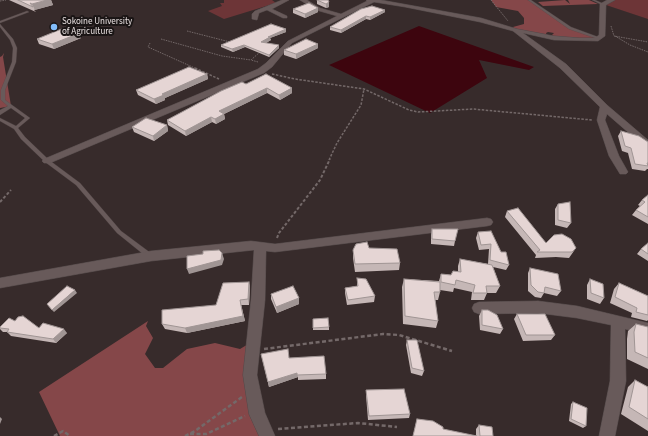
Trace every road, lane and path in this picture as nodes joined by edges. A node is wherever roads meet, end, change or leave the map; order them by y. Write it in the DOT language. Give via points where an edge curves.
graph roads {
  1 [pos="6,0"];
  2 [pos="286,0"];
  3 [pos="304,0"];
  4 [pos="370,0"];
  5 [pos="491,0"];
  6 [pos="529,0"];
  7 [pos="593,0"];
  8 [pos="612,0"];
  9 [pos="0,1"];
  10 [pos="603,4"];
  11 [pos="269,8"];
  12 [pos="28,12"];
  13 [pos="342,16"];
  14 [pos="285,17"];
  15 [pos="255,19"];
  16 [pos="0,22"];
  17 [pos="0,25"];
  18 [pos="612,27"];
  19 [pos="515,30"];
  20 [pos="187,31"];
  21 [pos="614,36"];
  22 [pos="599,38"];
  23 [pos="162,39"];
  24 [pos="231,42"];
  25 [pos="648,42"];
  26 [pos="150,43"];
  27 [pos="261,51"];
  28 [pos="648,52"];
  29 [pos="251,60"];
  30 [pos="269,65"];
  31 [pos="261,71"];
  32 [pos="229,84"];
  33 [pos="364,89"];
  34 [pos="1,90"];
  35 [pos="11,106"];
  36 [pos="604,107"];
  37 [pos="0,113"];
  38 [pos="0,119"];
  39 [pos="600,120"];
  40 [pos="16,128"];
  41 [pos="648,145"];
  42 [pos="47,161"];
  43 [pos="623,172"];
  44 [pos="11,190"];
  45 [pos="0,202"];
  46 [pos="487,222"];
  47 [pos="260,245"];
  48 [pos="275,248"];
  49 [pos="151,256"];
  50 [pos="0,283"];
  51 [pos="479,308"];
  52 [pos="618,321"];
  53 [pos="648,329"];
  54 [pos="253,350"];
  55 [pos="452,351"];
  56 [pos="252,389"];
  57 [pos="256,411"];
  58 [pos="397,427"];
  59 [pos="270,433"];
  60 [pos="190,434"];
  61 [pos="54,436"];
  62 [pos="70,436"];
  63 [pos="185,436"];
  64 [pos="607,436"];
  1 -- 9 [label="path"];
  2 -- 11 [label="street"];
  3 -- 13 [label="street" via="318,9"];
  4 -- 13 [label="street"];
  4 -- 19 [label="street" via="481,20"];
  5 -- 19 [label="path"];
  6 -- 22 [label="lane" via="570,28"];
  7 -- 10 [label="lane"];
  8 -- 10 [label="street"];
  10 -- 22 [label="street" via="602,36"];
  11 -- 14 [label="street"];
  11 -- 15 [label="street" via="257,12"];
  12 -- 16 [label="lane"];
  13 -- 30 [label="street" via="290,42"];
  17 -- 34 [label="lane" via="15,48 13,67"];
  18 -- 21 [label="path"];
  19 -- 22 [label="street" via="573,40 588,41"];
  19 -- 36 [label="street" via="563,66"];
  20 -- 24 [label="path"];
  21 -- 25 [label="path"];
  21 -- 28 [label="path"];
  23 -- 29 [label="path" via="222,56"];
  26 -- 32 [label="path" via="148,47"];
  27 -- 29 [label="path"];
  29 -- 30 [label="path"];
  30 -- 31 [label="street"];
  31 -- 32 [label="street"];
  31 -- 33 [label="path" via="295,80"];
  32 -- 42 [label="street"];
  33 -- 39 [label="path" via="418,112 473,110"];
  33 -- 48 [label="path" via="361,105 337,143 320,180 279,233"];
  34 -- 35 [label="lane" via="3,100"];
  35 -- 37 [label="lane"];
  35 -- 40 [label="lane" via="28,118"];
  36 -- 39 [label="street"];
  36 -- 41 [label="street"];
  38 -- 40 [label="lane"];
  39 -- 43 [label="street"];
  40 -- 42 [label="lane"];
  42 -- 49 [label="lane" via="78,184 119,232"];
  44 -- 45 [label="path"];
  46 -- 48 [label="street"];
  47 -- 48 [label="street"];
  47 -- 49 [label="street"];
  47 -- 54 [label="street"];
  49 -- 50 [label="street"];
  51 -- 52 [label="street" via="538,307"];
  52 -- 53 [label="street"];
  52 -- 64 [label="street" via="618,381"];
  54 -- 55 [label="path" via="383,334 399,335"];
  54 -- 56 [label="street" via="250,376"];
  56 -- 57 [label="street"];
  56 -- 60 [label="path"];
  57 -- 59 [label="street"];
  57 -- 60 [label="path" via="206,434"];
  58 -- 59 [label="path" via="358,423"];
  60 -- 63 [label="path"];
  61 -- 62 [label="path" via="63,431"];
}
